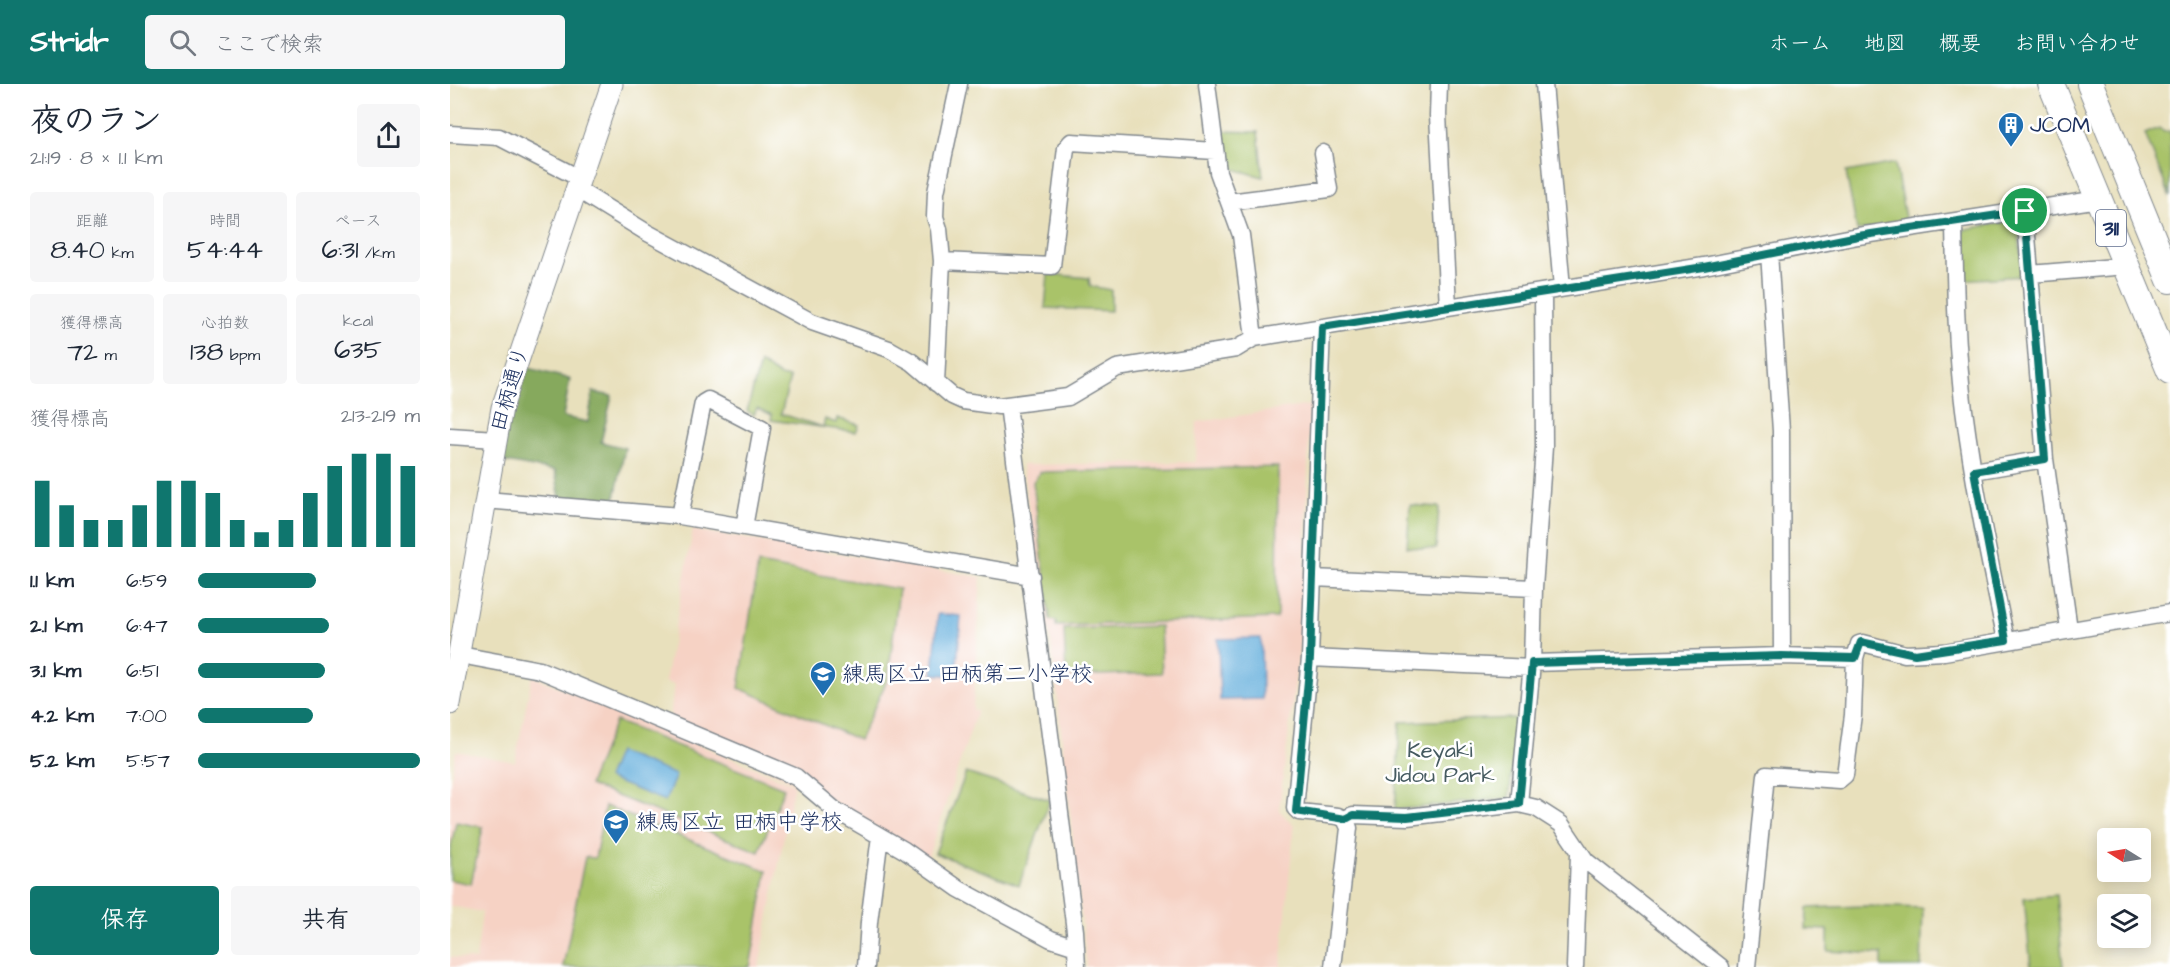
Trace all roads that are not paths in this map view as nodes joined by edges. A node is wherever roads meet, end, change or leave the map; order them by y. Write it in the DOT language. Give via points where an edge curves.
graph roads {
  1 [pos="612,84"];
  2 [pos="959,84"];
  3 [pos="1207,84"];
  4 [pos="1439,84"];
  5 [pos="1544,84"];
  6 [pos="2051,84"];
  7 [pos="2068,84"];
  8 [pos="2090,84"];
  9 [pos="2109,84"];
  10 [pos="450,134"];
  11 [pos="1215,151"];
  12 [pos="1323,153"];
  13 [pos="579,185"];
  14 [pos="2099,199"];
  15 [pos="1229,202"];
  16 [pos="2025,211"];
  17 [pos="1954,222"];
  18 [pos="2170,233"];
  19 [pos="1769,253"];
  20 [pos="942,261"];
  21 [pos="2127,267"];
  22 [pos="2030,274"];
  23 [pos="2170,280"];
  24 [pos="1562,288"];
  25 [pos="1543,292"];
  26 [pos="1448,307"];
  27 [pos="2170,326"];
  28 [pos="1322,327"];
  29 [pos="1254,338"];
  30 [pos="2170,371"];
  31 [pos="936,383"];
  32 [pos="1008,405"];
  33 [pos="450,436"];
  34 [pos="496,439"];
  35 [pos="2045,459"];
  36 [pos="1974,471"];
  37 [pos="485,500"];
  38 [pos="680,516"];
  39 [pos="744,527"];
  40 [pos="1031,576"];
  41 [pos="1313,578"];
  42 [pos="1534,588"];
  43 [pos="2170,613"];
  44 [pos="2069,629"];
  45 [pos="2006,640"];
  46 [pos="1782,656"];
  47 [pos="1310,658"];
  48 [pos="1855,658"];
  49 [pos="455,665"];
  50 [pos="1532,666"];
  51 [pos="450,704"];
  52 [pos="1519,804"];
  53 [pos="1346,819"];
  54 [pos="880,836"];
  55 [pos="1579,854"];
  56 [pos="1076,947"];
  57 [pos="866,967"];
  58 [pos="1077,967"];
  59 [pos="1333,967"];
  60 [pos="1575,967"];
  61 [pos="1720,967"];
  62 [pos="1747,967"];
  1 -- 13 [label="street, 田柄通り"];
  2 -- 20 [label="street" via="936,192 935,217"];
  3 -- 11 [label="street"];
  4 -- 26 [label="street"];
  5 -- 24 [label="street"];
  6 -- 14 [label="main road, 311"];
  7 -- 27 [label="main road, 311"];
  8 -- 23 [label="main road, 311"];
  9 -- 18 [label="main road, 311"];
  10 -- 13 [label="street" via="500,137"];
  11 -- 15 [label="street"];
  11 -- 20 [label="street" via="1071,142 1066,148 1052,266"];
  12 -- 15 [label="street" via="1329,189"];
  13 -- 31 [label="street" via="646,232 812,322 889,349"];
  13 -- 34 [label="street, 田柄通り" via="520,351"];
  14 -- 16 [label="street"];
  14 -- 21 [label="main road, 311"];
  15 -- 29 [label="street" via="1241,235"];
  16 -- 17 [label="street"];
  16 -- 22 [label="street"];
  17 -- 19 [label="street"];
  17 -- 36 [label="street" via="1956,317"];
  19 -- 24 [label="street"];
  19 -- 46 [label="street" via="1781,431"];
  20 -- 31 [label="street"];
  21 -- 22 [label="street"];
  21 -- 30 [label="main road, 311"];
  22 -- 35 [label="street"];
  24 -- 25 [label="street"];
  25 -- 26 [label="street"];
  25 -- 42 [label="street" via="1545,432"];
  26 -- 28 [label="street"];
  28 -- 29 [label="street"];
  28 -- 41 [label="street"];
  29 -- 32 [label="street" via="1236,350 1117,368 1068,397"];
  31 -- 32 [label="street" via="963,401"];
  32 -- 40 [label="street"];
  33 -- 34 [label="street"];
  34 -- 37 [label="street, 田柄通り"];
  35 -- 36 [label="street"];
  35 -- 44 [label="street"];
  36 -- 45 [label="street"];
  37 -- 38 [label="street"];
  37 -- 49 [label="street, 田柄通り"];
  38 -- 39 [label="street"];
  38 -- 39 [label="street" via="703,403 708,400 762,428"];
  39 -- 40 [label="street"];
  40 -- 56 [label="street"];
  41 -- 42 [label="street"];
  41 -- 47 [label="street"];
  42 -- 50 [label="street"];
  43 -- 44 [label="street"];
  44 -- 45 [label="street"];
  45 -- 48 [label="street" via="1915,654 1861,642"];
  46 -- 48 [label="street"];
  46 -- 50 [label="street"];
  47 -- 50 [label="street"];
  47 -- 53 [label="street" via="1294,808"];
  48 -- 62 [label="street" via="1850,750 1843,779 1766,775"];
  49 -- 51 [label="street, 田柄通り"];
  49 -- 54 [label="street" via="540,670 796,777 835,810"];
  50 -- 52 [label="street"];
  52 -- 53 [label="street" via="1407,817 1353,815"];
  52 -- 55 [label="street" via="1536,808 1561,824"];
  53 -- 59 [label="street" via="1349,828"];
  54 -- 56 [label="street" via="959,889 1051,939"];
  54 -- 57 [label="street"];
  55 -- 60 [label="street"];
  55 -- 61 [label="street"];
  56 -- 58 [label="street"];
}
